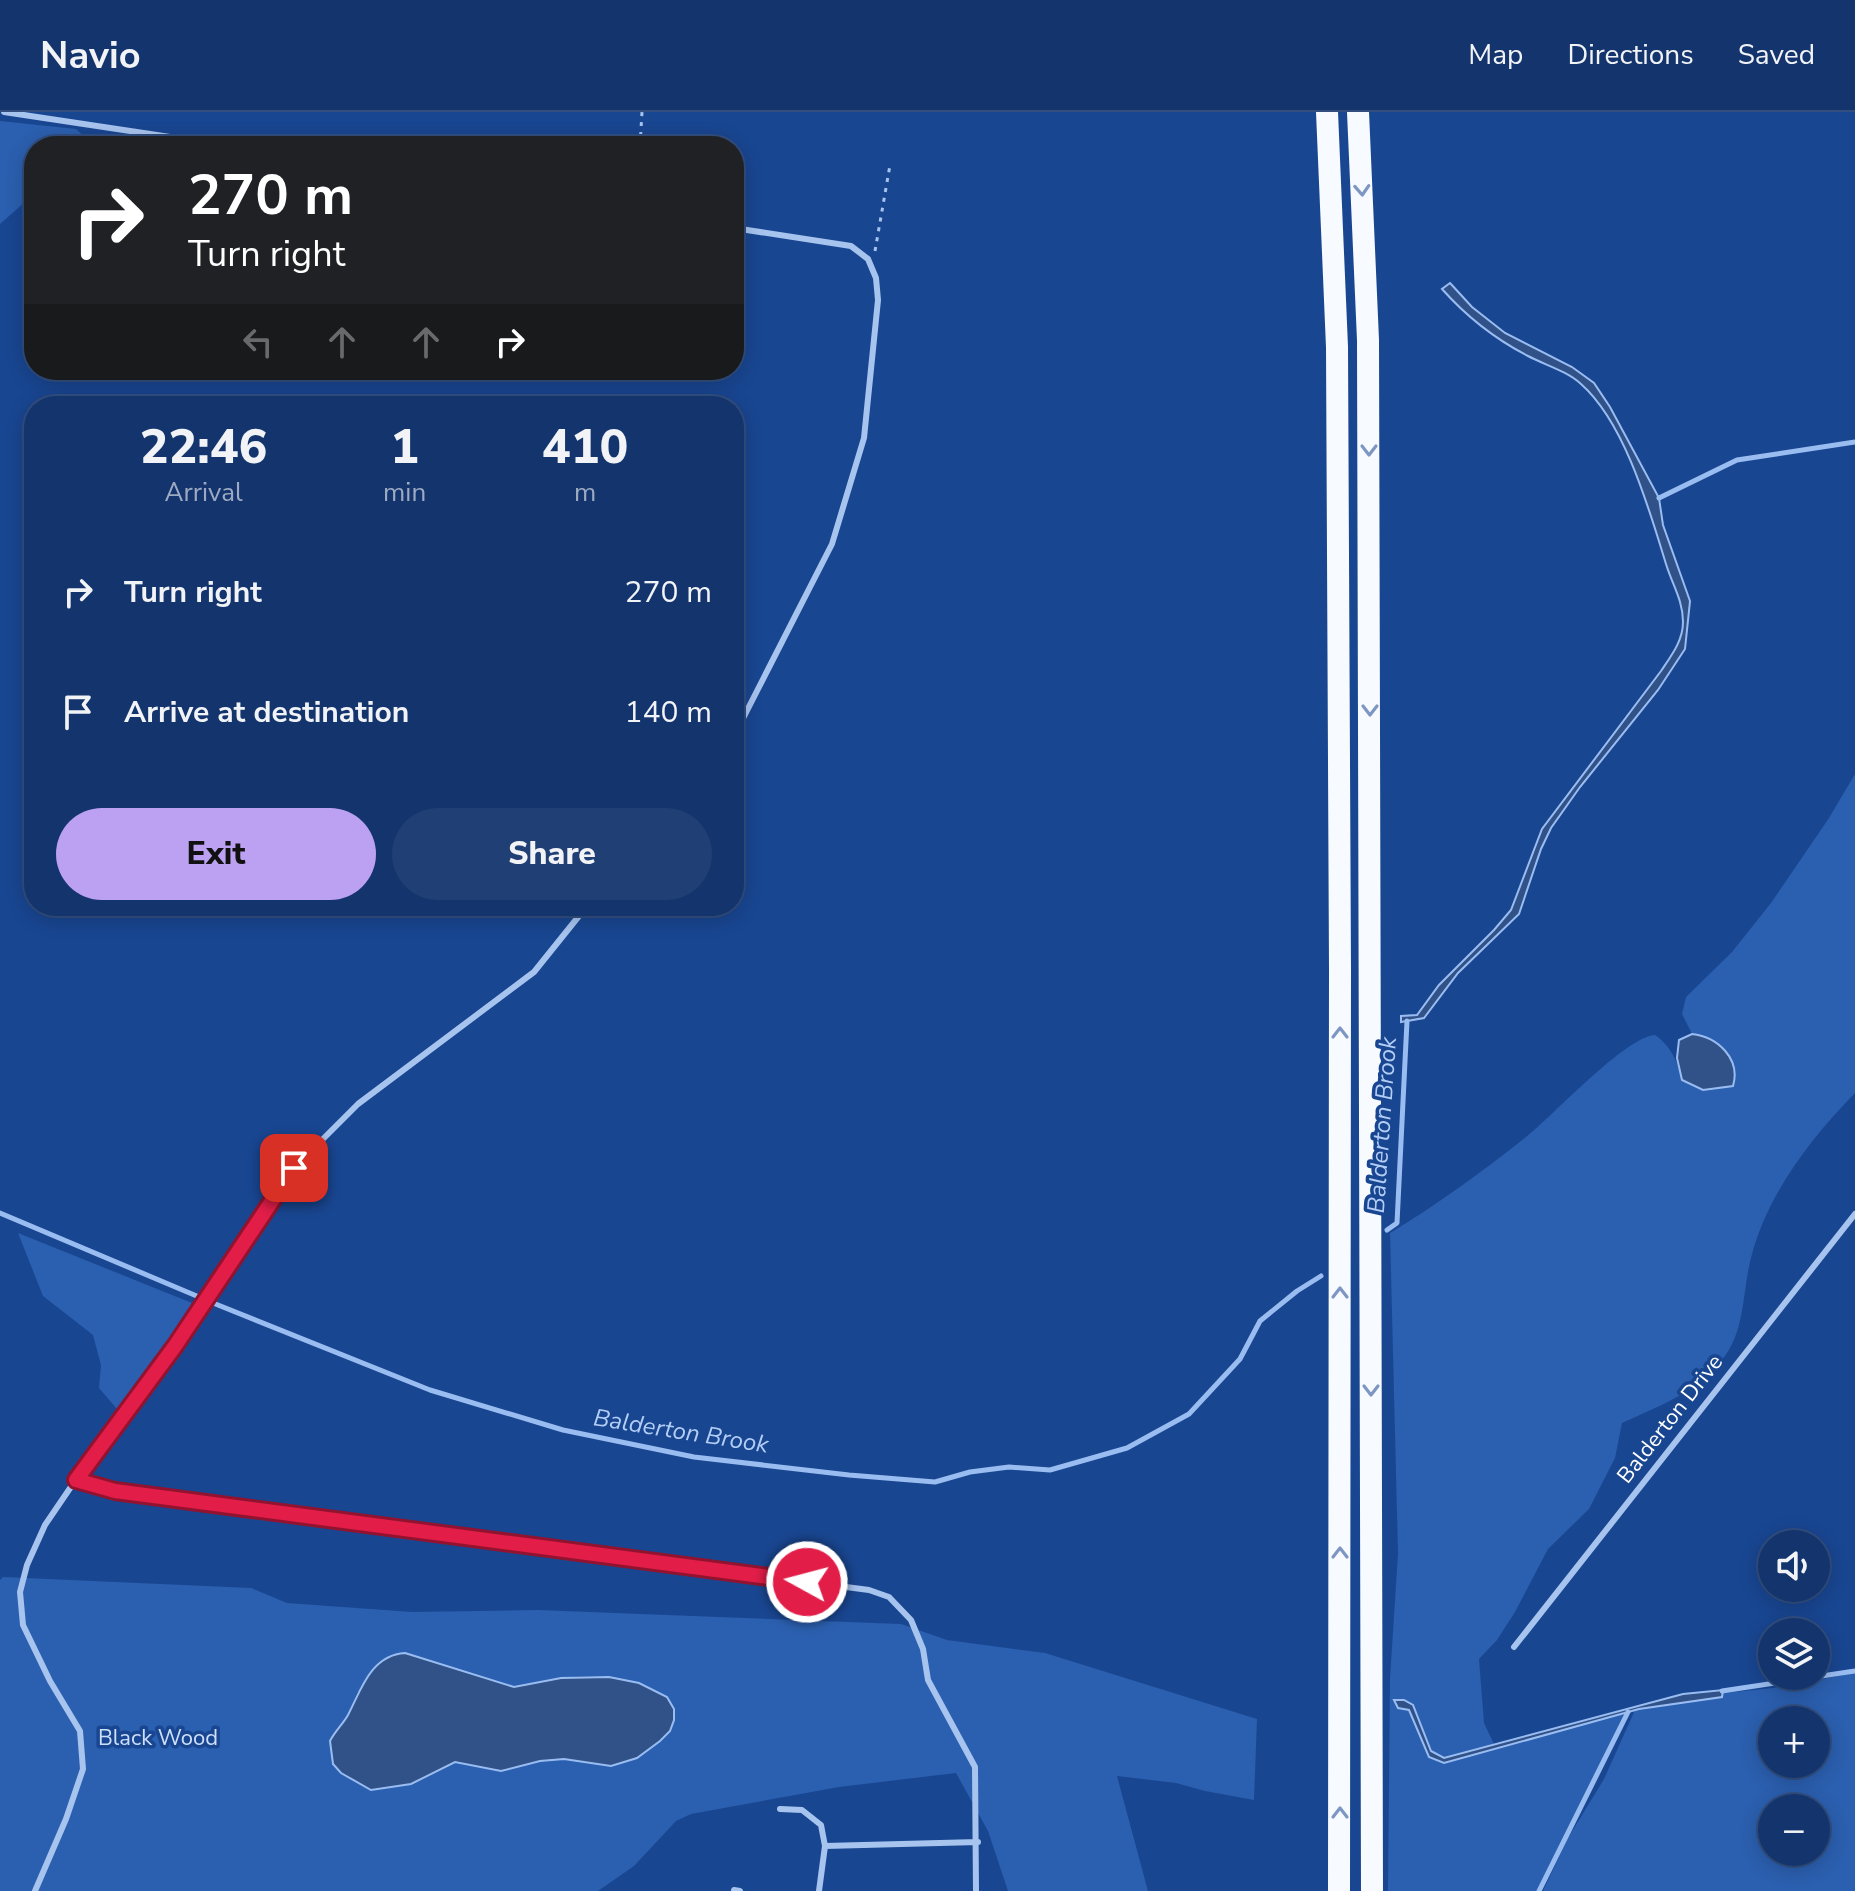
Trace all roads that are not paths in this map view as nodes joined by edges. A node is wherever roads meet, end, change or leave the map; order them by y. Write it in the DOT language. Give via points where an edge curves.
graph roads {
  1 [pos="4,112"];
  2 [pos="1327,112"];
  3 [pos="1358,112"];
  4 [pos="164,136"];
  5 [pos="744,230"];
  6 [pos="744,716"];
  7 [pos="579,916"];
  8 [pos="1855,1214"];
  9 [pos="76,1480"];
  10 [pos="1514,1647"];
  11 [pos="780,1809"];
  12 [pos="978,1842"];
  13 [pos="825,1846"];
  14 [pos="734,1890"];
  15 [pos="35,1891"];
  16 [pos="740,1891"];
  17 [pos="819,1891"];
  18 [pos="976,1891"];
  19 [pos="1339,1891"];
  20 [pos="1372,1891"];
  1 -- 4 [label="lane"];
  19 -- 2 [label="highway, one-way" via="1337,347"];
  3 -- 20 [label="highway, one-way" via="1368,356"];
  5 -- 6 [label="lane" via="851,246 868,259 878,300 864,438 832,544"];
  7 -- 9 [label="lane" via="534,972 358,1104 294,1168 200,1310"];
  8 -- 10 [label="lane, Balderton Drive"];
  9 -- 12 [label="lane" via="115,1491 869,1590 889,1597 911,1620 928,1680 975,1767"];
  9 -- 15 [label="lane" via="45,1525 20,1592 23,1625 80,1731 83,1769"];
  11 -- 13 [label="lane" via="802,1810 814,1818"];
  12 -- 13 [label="lane"];
  12 -- 18 [label="lane"];
  13 -- 17 [label="lane"];
  14 -- 16 [label="lane"];
}
